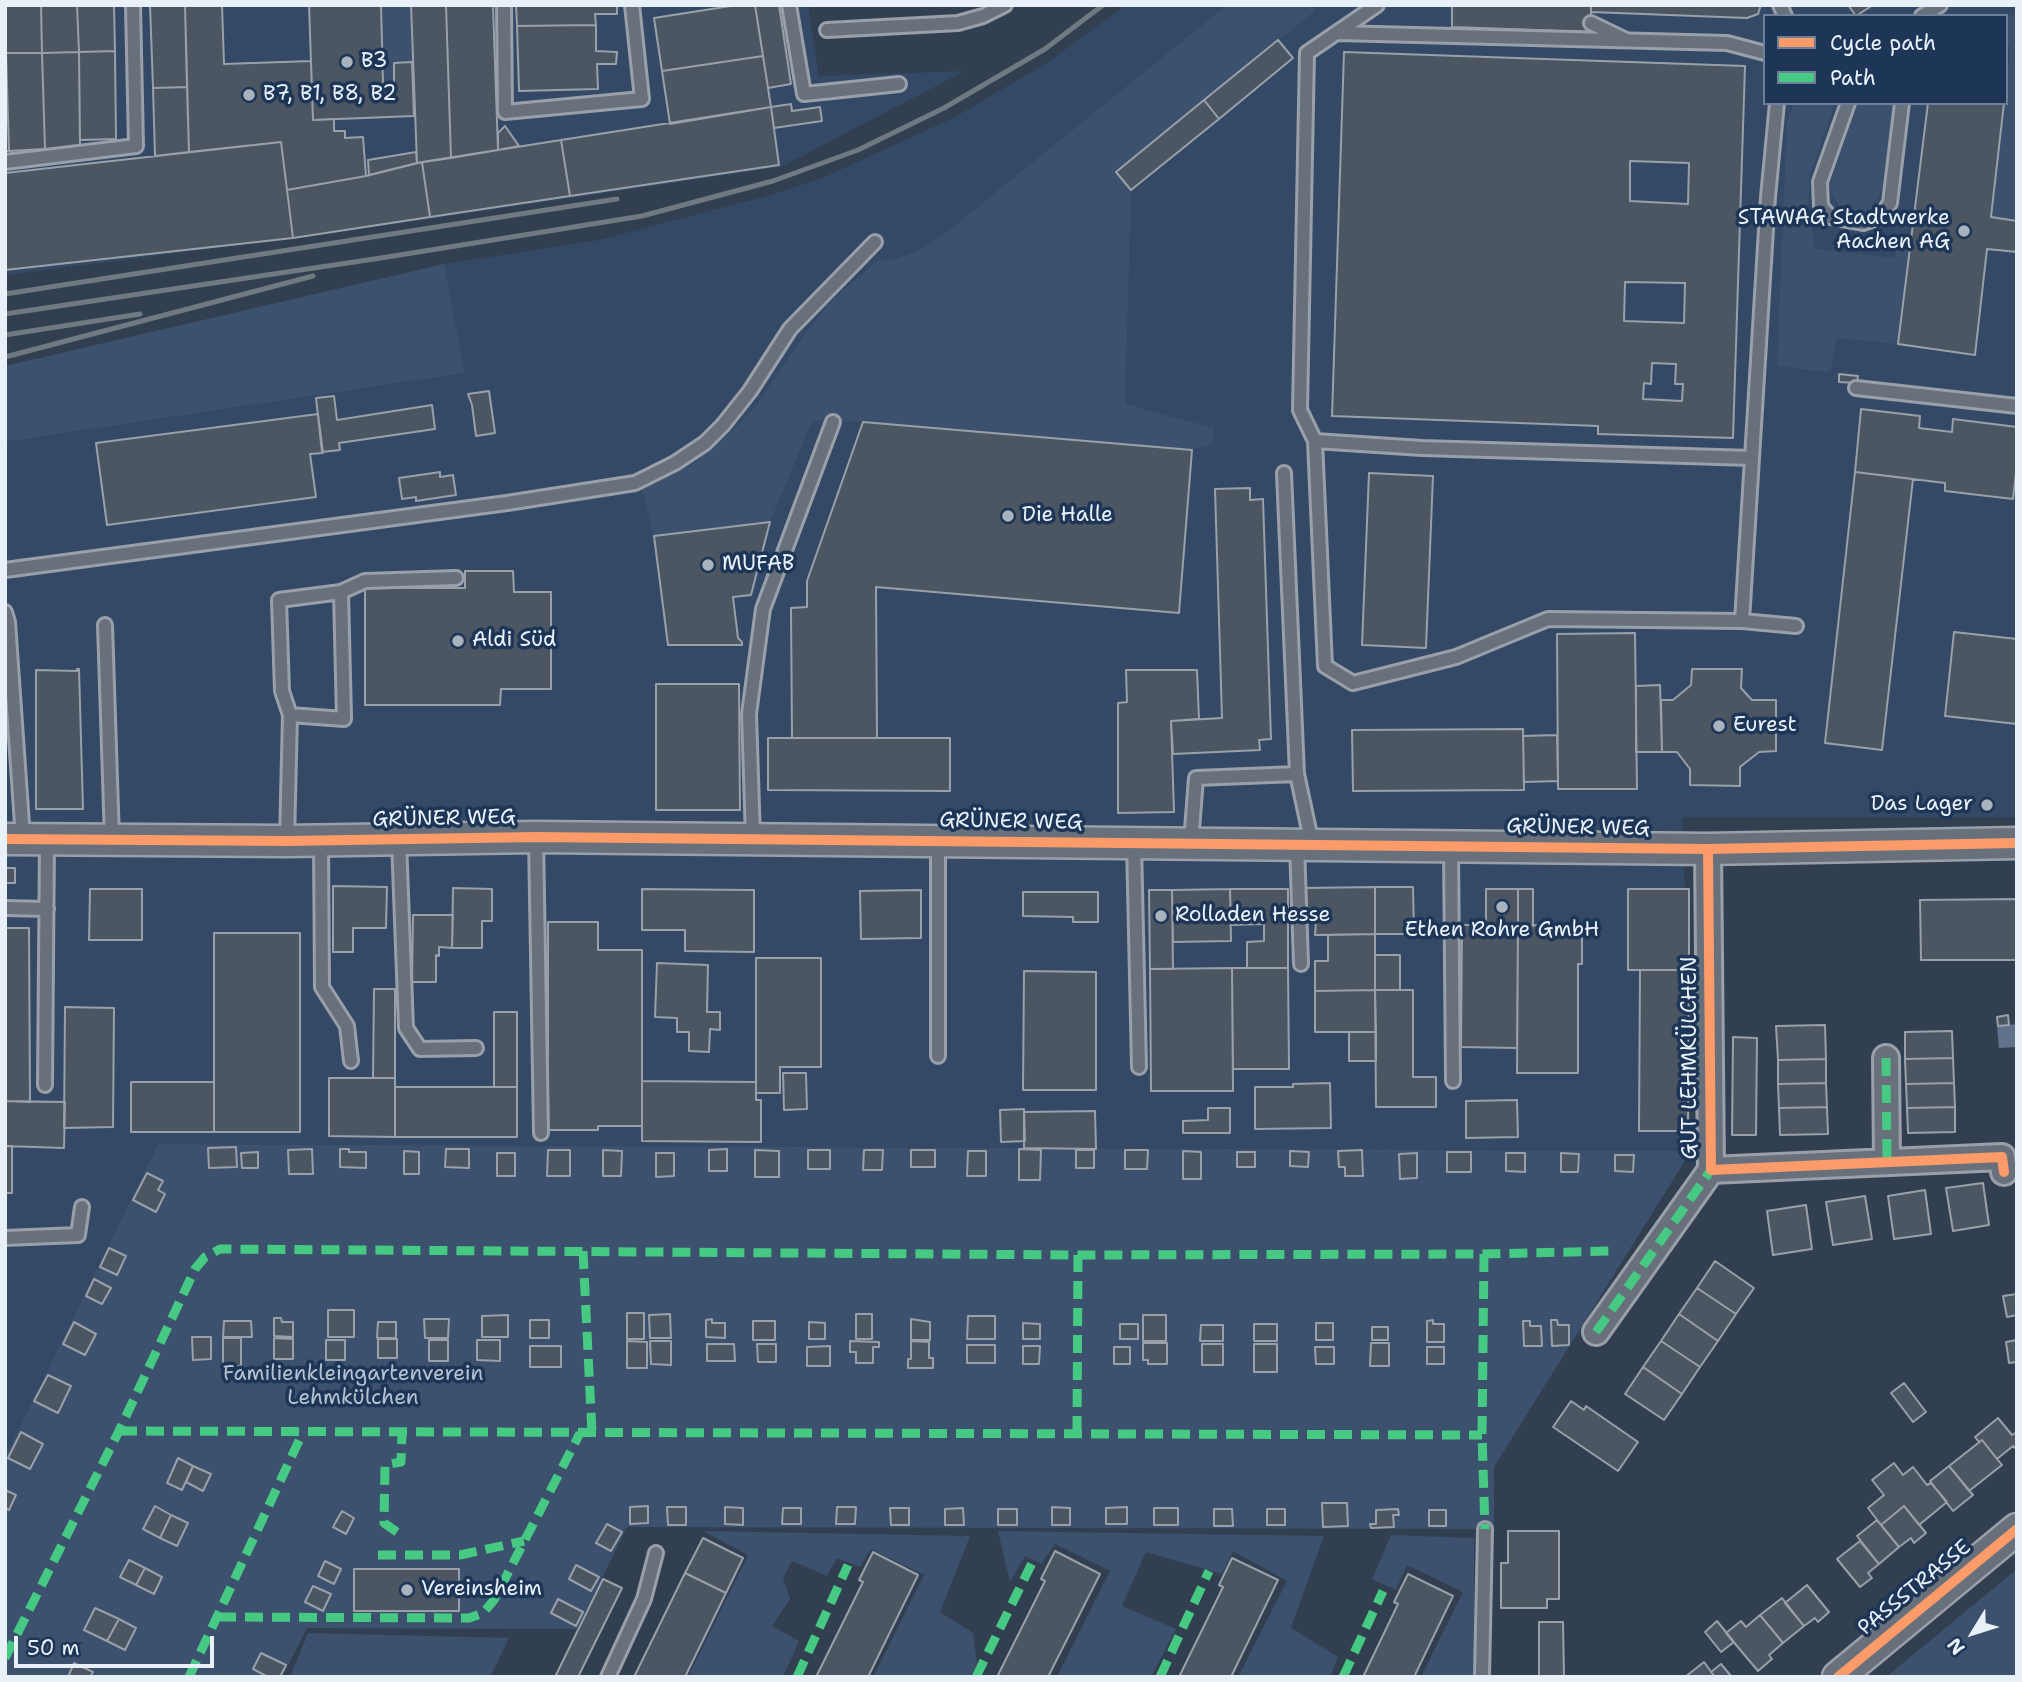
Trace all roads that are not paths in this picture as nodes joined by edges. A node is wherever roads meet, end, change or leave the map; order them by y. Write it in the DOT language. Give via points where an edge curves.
graph roads {
  1 [pos="133,5"];
  2 [pos="504,5"];
  3 [pos="632,5"];
  4 [pos="789,5"];
  5 [pos="1005,5"];
  6 [pos="1377,5"];
  7 [pos="1591,23"];
  8 [pos="827,30"];
  9 [pos="1337,33"];
  10 [pos="1627,41"];
  11 [pos="1763,52"];
  12 [pos="899,84"];
  13 [pos="1777,105"];
  14 [pos="1847,105"];
  15 [pos="1902,105"];
  16 [pos="5,162"];
  17 [pos="875,242"];
  18 [pos="1856,388"];
  19 [pos="2017,407"];
  20 [pos="833,422"];
  21 [pos="1315,441"];
  22 [pos="1752,458"];
  23 [pos="1284,473"];
  24 [pos="5,570"];
  25 [pos="456,578"];
  26 [pos="341,592"];
  27 [pos="5,612"];
  28 [pos="1742,621"];
  29 [pos="105,625"];
  30 [pos="1796,626"];
  31 [pos="290,715"];
  32 [pos="1297,774"];
  33 [pos="536,837"];
  34 [pos="25,839"];
  35 [pos="399,839"];
  36 [pos="112,840"];
  37 [pos="753,840"];
  38 [pos="938,840"];
  39 [pos="287,841"];
  40 [pos="321,841"];
  41 [pos="1134,843"];
  42 [pos="1191,843"];
  43 [pos="2017,843"];
  44 [pos="1305,844"];
  45 [pos="1451,846"];
  46 [pos="1708,849"];
  47 [pos="5,908"];
  48 [pos="47,909"];
  49 [pos="1301,964"];
  50 [pos="475,1048"];
  51 [pos="938,1056"];
  52 [pos="1886,1058"];
  53 [pos="351,1061"];
  54 [pos="1139,1067"];
  55 [pos="1453,1081"];
  56 [pos="44,1085"];
  57 [pos="541,1133"];
  58 [pos="1887,1162"];
  59 [pos="1711,1170"];
  60 [pos="2004,1172"];
  61 [pos="82,1207"];
  62 [pos="5,1238"];
  63 [pos="1596,1332"];
  64 [pos="1485,1529"];
  65 [pos="2017,1529"];
  66 [pos="656,1553"];
  67 [pos="608,1677"];
  68 [pos="1482,1677"];
  69 [pos="1838,1677"];
  1 -- 16 [label="lane" via="136,146"];
  2 -- 3 [label="lane" via="505,113 642,99"];
  4 -- 12 [label="lane" via="804,94"];
  5 -- 8 [label="lane" via="958,23"];
  6 -- 9 [label="lane"];
  7 -- 10 [label="lane"];
  9 -- 10 [label="lane"];
  9 -- 21 [label="lane" via="1307,54 1300,410"];
  10 -- 11 [label="lane" via="1727,43"];
  13 -- 22 [label="lane"];
  14 -- 15 [label="lane" via="1820,182 1821,205 1830,217 1863,223 1880,217 1890,202"];
  17 -- 24 [label="lane" via="790,329 750,391 705,443 635,483"];
  18 -- 19 [label="lane"];
  20 -- 37 [label="lane" via="763,609 749,714"];
  21 -- 22 [label="lane"];
  21 -- 28 [label="lane" via="1325,666 1353,683 1456,657 1548,619"];
  22 -- 28 [label="lane"];
  23 -- 32 [label="lane"];
  25 -- 26 [label="lane" via="365,581"];
  26 -- 31 [label="lane" via="279,600 282,691"];
  26 -- 31 [label="lane" via="344,719"];
  27 -- 34 [label="lane"];
  28 -- 30 [label="lane"];
  29 -- 36 [label="lane"];
  31 -- 39 [label="lane"];
  32 -- 42 [label="lane" via="1196,778"];
  32 -- 44 [label="lane"];
  33 -- 35 [label="street, GRÜNER WEG"];
  33 -- 37 [label="street, GRÜNER WEG"];
  33 -- 57 [label="lane"];
  34 -- 36 [label="street, GRÜNER WEG"];
  34 -- 48 [label="lane"];
  35 -- 40 [label="street, GRÜNER WEG"];
  35 -- 50 [label="lane" via="406,1028 421,1049"];
  36 -- 39 [label="street, GRÜNER WEG"];
  37 -- 38 [label="street, GRÜNER WEG"];
  38 -- 41 [label="street, GRÜNER WEG"];
  38 -- 51 [label="lane"];
  39 -- 40 [label="street, GRÜNER WEG"];
  40 -- 53 [label="lane" via="322,987 347,1026"];
  41 -- 42 [label="street, GRÜNER WEG"];
  41 -- 54 [label="lane"];
  42 -- 44 [label="street, GRÜNER WEG"];
  43 -- 46 [label="street, GRÜNER WEG"];
  44 -- 45 [label="street, GRÜNER WEG"];
  44 -- 49 [label="lane"];
  45 -- 46 [label="street, GRÜNER WEG"];
  45 -- 55 [label="lane"];
  46 -- 59 [label="street, GUT LEHMKÜLCHEN"];
  47 -- 48 [label="lane"];
  48 -- 56 [label="lane"];
  52 -- 58 [label="street"];
  58 -- 59 [label="street, GUT LEHMKÜLCHEN"];
  58 -- 60 [label="street, GUT LEHMKÜLCHEN" via="2001,1157"];
  59 -- 63 [label="street, GUT LEHMKÜLCHEN"];
  61 -- 62 [label="lane" via="78,1235"];
  64 -- 68 [label="lane"];
  65 -- 69 [label="street, PASSSTRASSE"];
  66 -- 67 [label="lane" via="644,1599"];
}
